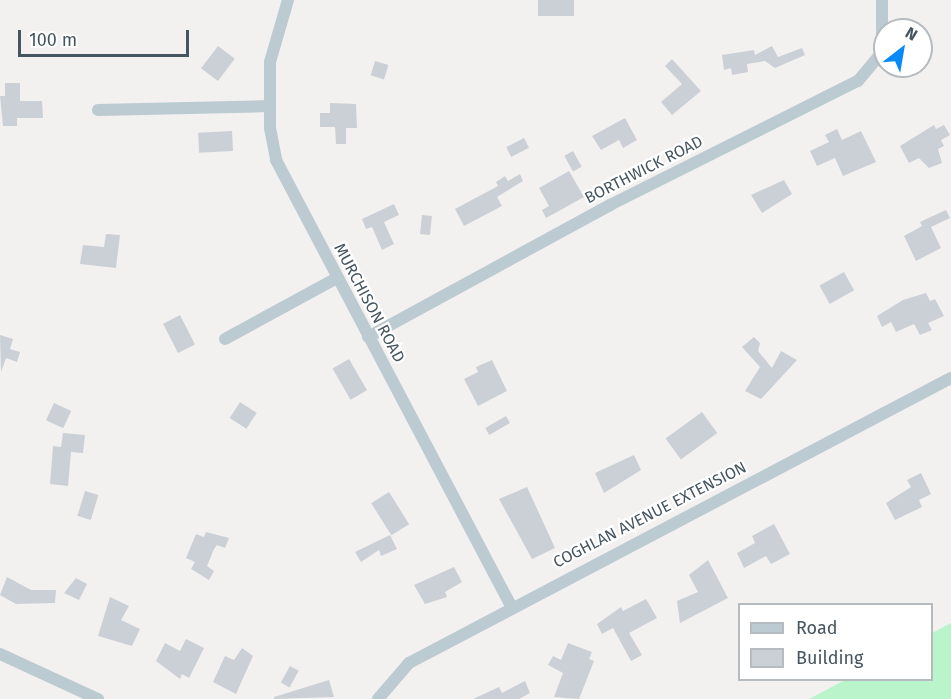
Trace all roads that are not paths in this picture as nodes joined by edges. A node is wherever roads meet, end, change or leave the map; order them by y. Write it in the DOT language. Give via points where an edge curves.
graph roads {
  1 [pos="288,0"];
  2 [pos="882,0"];
  3 [pos="269,106"];
  4 [pos="98,110"];
  5 [pos="337,278"];
  6 [pos="368,337"];
  7 [pos="225,339"];
  8 [pos="951,378"];
  9 [pos="511,606"];
  10 [pos="0,654"];
  11 [pos="98,699"];
  12 [pos="378,699"];
  1 -- 3 [label="street, MURCHISON ROAD" via="272,46"];
  2 -- 6 [label="street, BORTHWICK ROAD" via="882,52 858,81 610,205"];
  3 -- 4 [label="street"];
  3 -- 5 [label="street, MURCHISON ROAD" via="276,160"];
  5 -- 6 [label="street, MURCHISON ROAD"];
  5 -- 7 [label="street"];
  6 -- 9 [label="street, MURCHISON ROAD"];
  8 -- 9 [label="street, COGHLAN AVENUE EXTENSION"];
  9 -- 12 [label="street, COGHLAN AVENUE EXTENSION" via="409,663"];
  10 -- 11 [label="street"];
}
